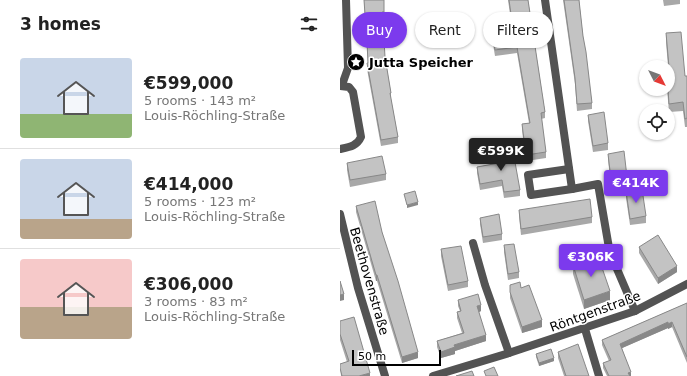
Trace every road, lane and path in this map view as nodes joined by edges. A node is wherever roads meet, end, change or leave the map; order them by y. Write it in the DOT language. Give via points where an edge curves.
graph roads {
  1 [pos="346,0"];
  2 [pos="545,0"];
  3 [pos="341,86"];
  4 [pos="340,149"];
  5 [pos="569,169"];
  6 [pos="572,188"];
  7 [pos="340,214"];
  8 [pos="473,243"];
  9 [pos="687,284"];
  10 [pos="635,311"];
  11 [pos="585,329"];
  12 [pos="509,353"];
  13 [pos="385,376"];
  14 [pos="433,376"];
  15 [pos="599,376"];
  1 -- 3 [label="street" via="348,68"];
  2 -- 5 [label="street"];
  3 -- 4 [label="street" via="349,87 353,92 361,137 358,143"];
  5 -- 6 [label="street"];
  5 -- 6 [label="street" via="528,175 531,195"];
  6 -- 10 [label="street" via="598,184 609,248"];
  7 -- 13 [label="street, Beethovenstraße" via="358,288"];
  8 -- 12 [label="street"];
  9 -- 10 [label="street, Röntgenstraße"];
  10 -- 11 [label="street, Röntgenstraße"];
  11 -- 12 [label="street, Röntgenstraße"];
  11 -- 15 [label="street"];
  12 -- 14 [label="street, Röntgenstraße"];
}
